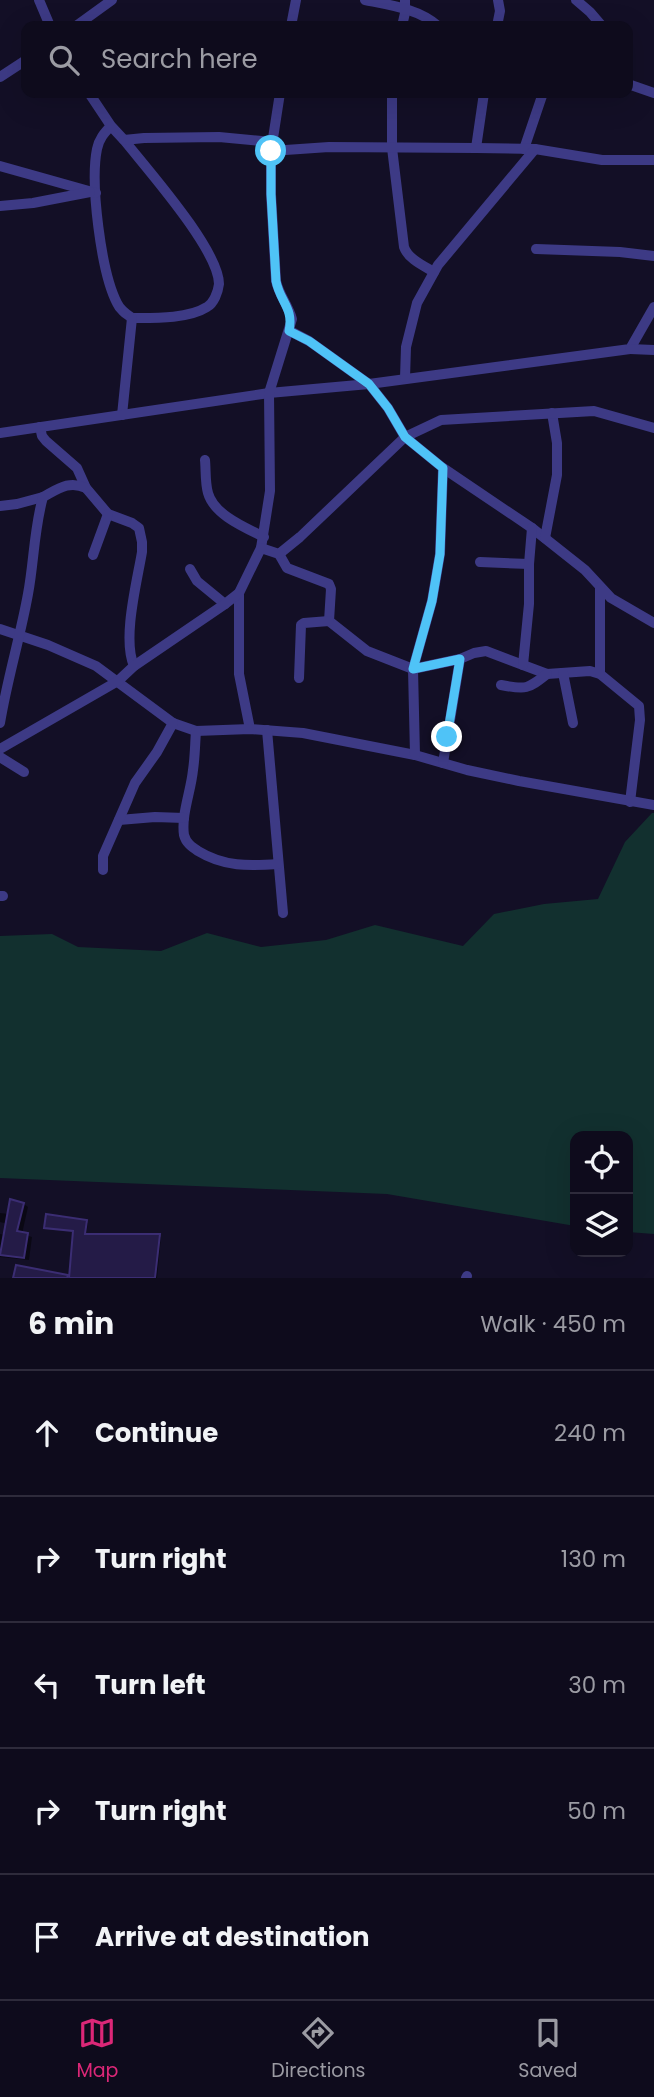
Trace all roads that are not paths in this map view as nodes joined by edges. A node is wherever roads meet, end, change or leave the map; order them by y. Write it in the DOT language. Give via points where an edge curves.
graph roads {
  1 [pos="40,0"];
  2 [pos="112,0"];
  3 [pos="296,0"];
  4 [pos="365,0"];
  5 [pos="498,0"];
  6 [pos="576,0"];
  7 [pos="405,4"];
  8 [pos="48,21"];
  9 [pos="83,21"];
  10 [pos="293,21"];
  11 [pos="432,21"];
  12 [pos="498,21"];
  13 [pos="597,21"];
  14 [pos="21,63"];
  15 [pos="0,77"];
  16 [pos="633,86"];
  17 [pos="654,93"];
  18 [pos="92,98"];
  19 [pos="279,98"];
  20 [pos="392,98"];
  21 [pos="483,98"];
  22 [pos="542,98"];
  23 [pos="111,126"];
  24 [pos="124,140"];
  25 [pos="271,147"];
  26 [pos="392,148"];
  27 [pos="475,148"];
  28 [pos="529,149"];
  29 [pos="654,160"];
  30 [pos="0,166"];
  31 [pos="94,192"];
  32 [pos="0,206"];
  33 [pos="536,249"];
  34 [pos="654,256"];
  35 [pos="434,272"];
  36 [pos="654,306"];
  37 [pos="132,318"];
  38 [pos="289,331"];
  39 [pos="630,349"];
  40 [pos="654,350"];
  41 [pos="405,378"];
  42 [pos="369,384"];
  43 [pos="269,393"];
  44 [pos="552,413"];
  45 [pos="122,415"];
  46 [pos="40,427"];
  47 [pos="654,428"];
  48 [pos="0,433"];
  49 [pos="405,437"];
  50 [pos="205,460"];
  51 [pos="443,468"];
  52 [pos="86,488"];
  53 [pos="43,497"];
  54 [pos="0,506"];
  55 [pos="108,514"];
  56 [pos="532,528"];
  57 [pos="545,538"];
  58 [pos="263,543"];
  59 [pos="279,554"];
  60 [pos="93,555"];
  61 [pos="480,562"];
  62 [pos="529,564"];
  63 [pos="190,569"];
  64 [pos="600,587"];
  65 [pos="239,593"];
  66 [pos="225,604"];
  67 [pos="329,621"];
  68 [pos="654,623"];
  69 [pos="0,629"];
  70 [pos="18,636"];
  71 [pos="460,659"];
  72 [pos="523,665"];
  73 [pos="134,666"];
  74 [pos="413,669"];
  75 [pos="563,673"];
  76 [pos="547,674"];
  77 [pos="600,674"];
  78 [pos="299,678"];
  79 [pos="118,681"];
  80 [pos="501,685"];
  81 [pos="0,723"];
  82 [pos="173,723"];
  83 [pos="573,723"];
  84 [pos="250,729"];
  85 [pos="267,730"];
  86 [pos="196,731"];
  87 [pos="0,749"];
  88 [pos="415,755"];
  89 [pos="0,757"];
  90 [pos="443,763"];
  91 [pos="24,772"];
  92 [pos="630,802"];
  93 [pos="654,805"];
  94 [pos="184,818"];
  95 [pos="119,820"];
  96 [pos="278,864"];
  97 [pos="103,870"];
  98 [pos="283,913"];
  1 -- 8 [label="street"];
  2 -- 9 [label="street"];
  3 -- 10 [label="street"];
  4 -- 7 [label="street"];
  5 -- 12 [label="street"];
  6 -- 13 [label="street"];
  7 -- 11 [label="street"];
  14 -- 15 [label="street"];
  16 -- 17 [label="street"];
  18 -- 23 [label="street"];
  19 -- 25 [label="street"];
  20 -- 26 [label="street"];
  21 -- 27 [label="street"];
  22 -- 28 [label="street"];
  23 -- 24 [label="street"];
  23 -- 31 [label="street" via="96,150"];
  24 -- 25 [label="street" via="219,137"];
  24 -- 37 [label="street" via="204,244 219,282 208,307 167,318"];
  25 -- 26 [label="street"];
  25 -- 38 [label="street" via="276,281 292,319"];
  26 -- 27 [label="street"];
  26 -- 35 [label="street" via="405,252"];
  27 -- 28 [label="street"];
  28 -- 29 [label="street" via="602,160"];
  28 -- 35 [label="street"];
  30 -- 31 [label="street"];
  31 -- 32 [label="street"];
  31 -- 37 [label="street" via="110,284 118,305"];
  33 -- 34 [label="street"];
  35 -- 41 [label="street" via="417,303 406,347"];
  36 -- 39 [label="street"];
  37 -- 45 [label="street"];
  38 -- 42 [label="street"];
  38 -- 43 [label="street"];
  39 -- 40 [label="street"];
  39 -- 41 [label="street"];
  41 -- 42 [label="street"];
  42 -- 43 [label="street"];
  42 -- 49 [label="street"];
  43 -- 45 [label="street"];
  43 -- 58 [label="street" via="270,491"];
  44 -- 47 [label="street" via="594,411"];
  44 -- 49 [label="street" via="441,420"];
  44 -- 57 [label="street" via="557,475"];
  45 -- 46 [label="street"];
  46 -- 48 [label="street"];
  46 -- 52 [label="street" via="46,441 77,468"];
  49 -- 51 [label="street"];
  49 -- 59 [label="street"];
  50 -- 58 [label="street" via="208,496 222,513"];
  51 -- 56 [label="street"];
  51 -- 74 [label="street" via="440,554"];
  52 -- 53 [label="street" via="66,485"];
  52 -- 55 [label="street"];
  53 -- 54 [label="street"];
  53 -- 70 [label="street"];
  55 -- 60 [label="street"];
  55 -- 73 [label="street" via="139,528 142,542 131,620"];
  56 -- 57 [label="street"];
  56 -- 62 [label="street"];
  57 -- 64 [label="street"];
  58 -- 59 [label="street"];
  58 -- 65 [label="street"];
  59 -- 67 [label="street" via="288,568 329,584"];
  61 -- 62 [label="street"];
  62 -- 72 [label="street"];
  63 -- 66 [label="street" via="197,581"];
  64 -- 68 [label="street"];
  64 -- 77 [label="street"];
  65 -- 66 [label="street"];
  65 -- 84 [label="street" via="239,674"];
  66 -- 73 [label="street"];
  67 -- 74 [label="street" via="367,651"];
  67 -- 78 [label="street" via="301,625"];
  69 -- 70 [label="street"];
  70 -- 79 [label="street" via="96,666"];
  70 -- 81 [label="street"];
  71 -- 72 [label="street" via="486,651"];
  71 -- 74 [label="street"];
  71 -- 90 [label="street"];
  72 -- 76 [label="street"];
  73 -- 79 [label="street"];
  74 -- 88 [label="street"];
  75 -- 76 [label="street"];
  75 -- 77 [label="street"];
  75 -- 83 [label="street"];
  76 -- 80 [label="street" via="532,687"];
  77 -- 92 [label="street" via="639,706"];
  79 -- 82 [label="street"];
  79 -- 87 [label="street"];
  82 -- 86 [label="street"];
  82 -- 95 [label="street" via="135,783"];
  84 -- 85 [label="street"];
  84 -- 86 [label="street"];
  85 -- 88 [label="street"];
  85 -- 96 [label="street"];
  86 -- 94 [label="street"];
  88 -- 90 [label="street"];
  89 -- 91 [label="street"];
  90 -- 92 [label="street"];
  92 -- 93 [label="street"];
  94 -- 95 [label="street"];
  94 -- 96 [label="street" via="187,844 214,860 237,865"];
  95 -- 97 [label="street" via="103,856"];
  96 -- 98 [label="street"];
}
